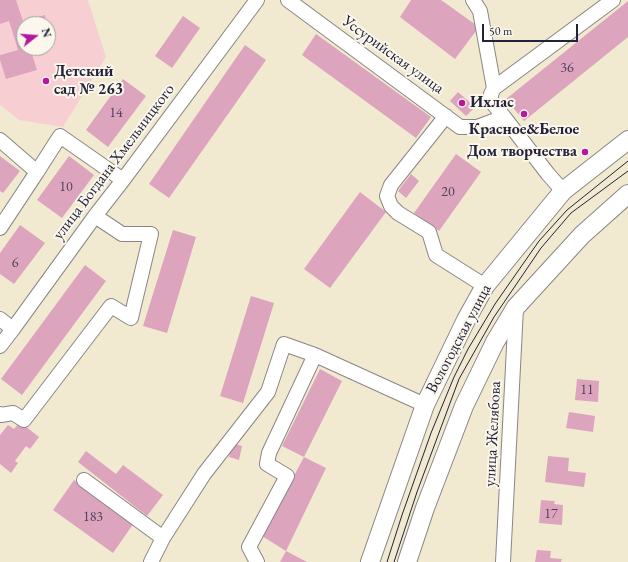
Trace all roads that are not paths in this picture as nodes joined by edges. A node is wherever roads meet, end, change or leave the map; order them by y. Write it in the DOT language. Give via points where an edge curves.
graph roads {
  1 [pos="257,0"];
  2 [pos="288,0"];
  3 [pos="473,0"];
  4 [pos="613,0"];
  5 [pos="494,88"];
  6 [pos="446,116"];
  7 [pos="504,117"];
  8 [pos="0,140"];
  9 [pos="628,140"];
  10 [pos="37,172"];
  11 [pos="123,180"];
  12 [pos="563,191"];
  13 [pos="628,194"];
  14 [pos="95,216"];
  15 [pos="0,228"];
  16 [pos="485,286"];
  17 [pos="516,308"];
  18 [pos="0,319"];
  19 [pos="13,330"];
  20 [pos="0,346"];
  21 [pos="314,355"];
  22 [pos="425,405"];
  23 [pos="0,414"];
  24 [pos="84,480"];
  25 [pos="163,538"];
  26 [pos="151,562"];
  27 [pos="257,562"];
  28 [pos="370,562"];
  29 [pos="407,562"];
  30 [pos="503,562"];
  1 -- 11 [label="street, улица Богдана Хмельницкого"];
  2 -- 6 [label="street, Уссурийская улица"];
  3 -- 5 [label="street" via="480,11"];
  4 -- 5 [label="street"];
  5 -- 7 [label="street" via="491,102"];
  6 -- 7 [label="street, Уссурийская улица" via="460,127 477,127"];
  6 -- 16 [label="street" via="391,185 388,196 394,209 429,232 436,255"];
  7 -- 12 [label="street"];
  8 -- 10 [label="street"];
  9 -- 12 [label="main road, Вологодская улица"];
  10 -- 11 [label="street" via="60,136"];
  10 -- 15 [label="street"];
  11 -- 14 [label="street, улица Богдана Хмельницкого"];
  12 -- 16 [label="main road, Вологодская улица"];
  13 -- 17 [label="main road, Вологодская улица" via="582,235"];
  14 -- 19 [label="street, улица Богдана Хмельницкого"];
  14 -- 23 [label="street" via="122,234 152,234 131,318 111,306 24,420 13,413"];
  16 -- 22 [label="main road, Вологодская улица"];
  17 -- 29 [label="main road, Вологодская улица" via="495,342 464,406"];
  17 -- 30 [label="street, улица Желябова"];
  18 -- 19 [label="street"];
  19 -- 20 [label="street, улица Богдана Хмельницкого"];
  21 -- 22 [label="street"];
  21 -- 25 [label="street" via="284,344 268,392 204,474"];
  21 -- 27 [label="street" via="269,453 267,464 287,476 249,547"];
  22 -- 28 [label="main road, Вологодская улица"];
  24 -- 25 [label="street"];
  25 -- 26 [label="street"];
}
